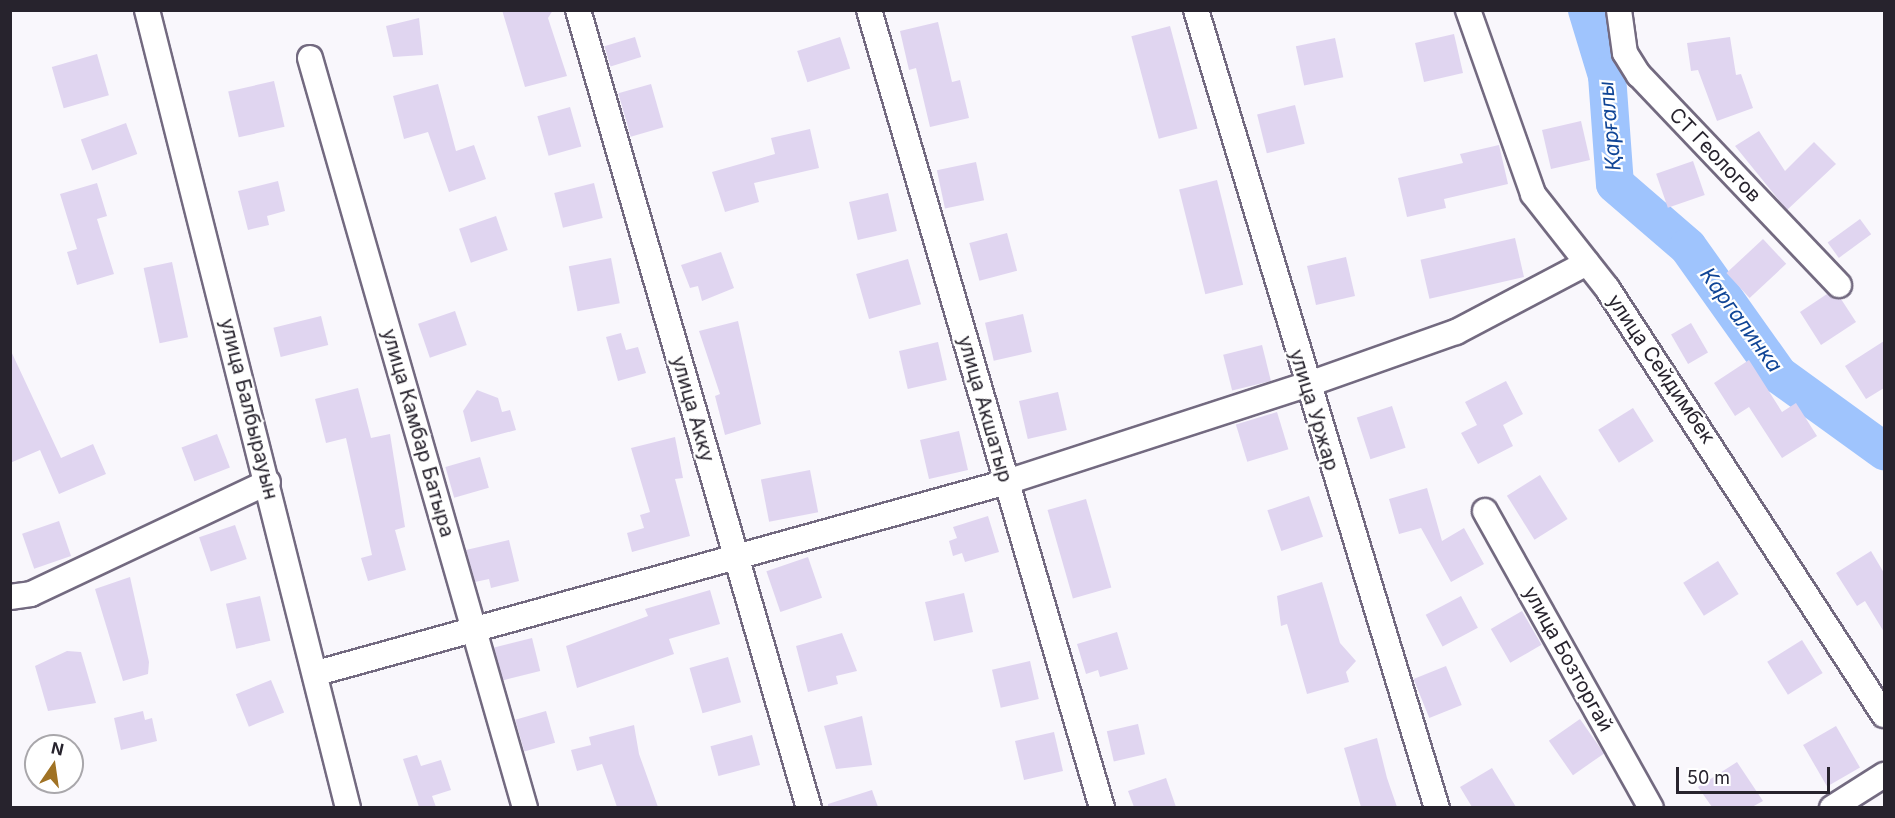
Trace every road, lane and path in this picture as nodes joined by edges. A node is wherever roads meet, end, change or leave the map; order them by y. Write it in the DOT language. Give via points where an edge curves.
graph roads {
  1 [pos="147,10"];
  2 [pos="578,10"];
  3 [pos="869,10"];
  4 [pos="1196,10"];
  5 [pos="1468,10"];
  6 [pos="1619,10"];
  7 [pos="310,58"];
  8 [pos="1587,263"];
  9 [pos="1839,285"];
  10 [pos="1306,386"];
  11 [pos="268,482"];
  12 [pos="1007,482"];
  13 [pos="1485,511"];
  14 [pos="737,560"];
  15 [pos="10,597"];
  16 [pos="473,627"];
  17 [pos="317,673"];
  18 [pos="1884,715"];
  19 [pos="1884,775"];
  20 [pos="348,807"];
  21 [pos="525,807"];
  22 [pos="809,807"];
  23 [pos="1102,807"];
  24 [pos="1437,807"];
  25 [pos="1651,807"];
  26 [pos="1832,807"];
  1 -- 11 [label="street, улица Балбырауын"];
  2 -- 14 [label="street, улица Акку"];
  3 -- 12 [label="street, улица Акшатыр"];
  4 -- 10 [label="street, улица Уржар"];
  5 -- 8 [label="street, улица Сейдимбек" via="1533,194"];
  6 -- 9 [label="street, СТ Геологов" via="1625,53 1639,75"];
  7 -- 16 [label="street, улица Камбар Батыра"];
  8 -- 10 [label="street" via="1456,332"];
  8 -- 18 [label="street, улица Сейдимбек" via="1756,512"];
  10 -- 12 [label="street"];
  10 -- 24 [label="street, улица Уржар"];
  11 -- 15 [label="street" via="31,594"];
  11 -- 17 [label="street, улица Балбырауын"];
  12 -- 14 [label="street"];
  12 -- 23 [label="street, улица Акшатыр"];
  13 -- 25 [label="street, улица Бозторгай"];
  14 -- 16 [label="street"];
  14 -- 22 [label="street, улица Акку"];
  16 -- 17 [label="street"];
  16 -- 21 [label="street, улица Камбар Батыра"];
  17 -- 20 [label="street, улица Балбырауын"];
  19 -- 26 [label="street"];
}
